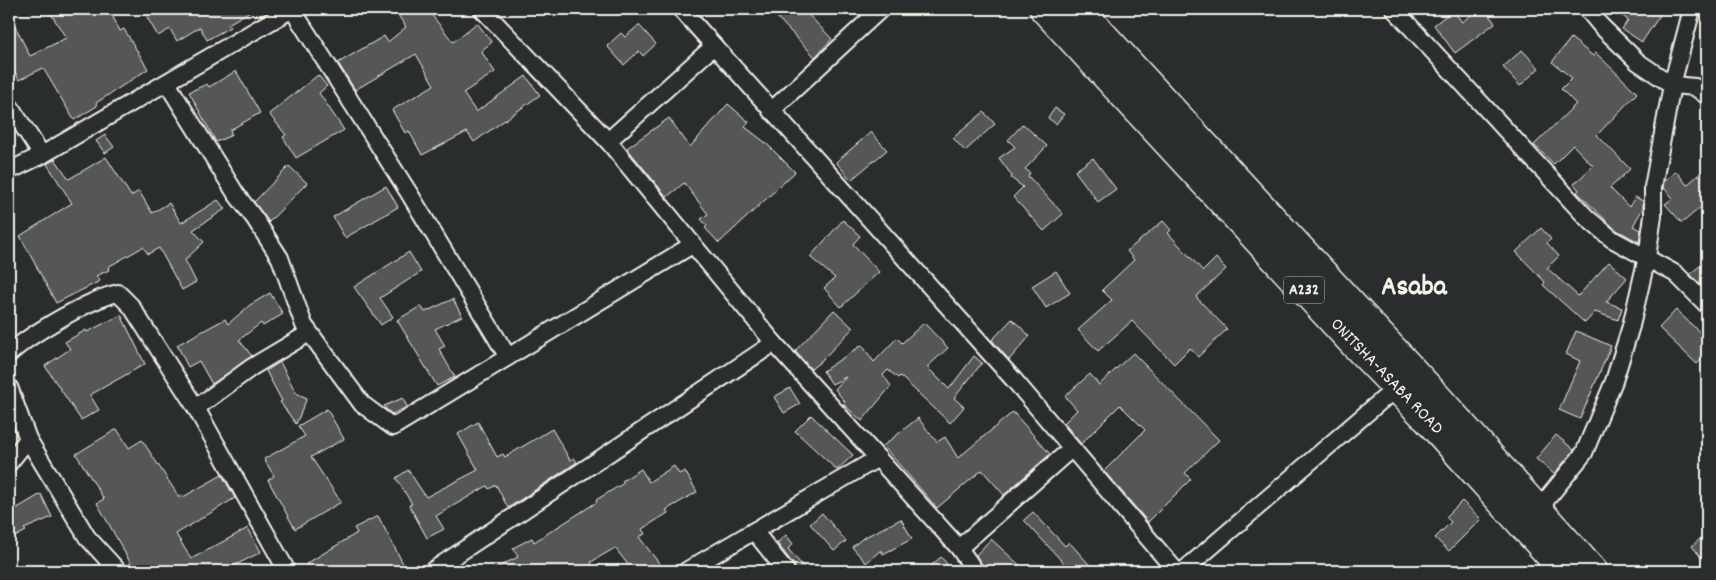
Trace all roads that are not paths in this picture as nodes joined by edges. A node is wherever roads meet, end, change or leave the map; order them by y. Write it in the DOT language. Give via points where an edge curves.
graph roads {
  1 [pos="292,9"];
  2 [pos="482,9"];
  3 [pos="680,9"];
  4 [pos="881,9"];
  5 [pos="1044,9"];
  6 [pos="1079,9"];
  7 [pos="1394,9"];
  8 [pos="1587,9"];
  9 [pos="1692,9"];
  10 [pos="714,46"];
  11 [pos="167,83"];
  12 [pos="1672,85"];
  13 [pos="1707,96"];
  14 [pos="9,105"];
  15 [pos="771,111"];
  16 [pos="608,141"];
  17 [pos="1195,154"];
  18 [pos="42,155"];
  19 [pos="9,171"];
  20 [pos="692,245"];
  21 [pos="1647,257"];
  22 [pos="1707,305"];
  23 [pos="309,333"];
  24 [pos="774,343"];
  25 [pos="9,354"];
  26 [pos="508,357"];
  27 [pos="9,387"];
  28 [pos="1396,388"];
  29 [pos="196,408"];
  30 [pos="28,439"];
  31 [pos="1071,449"];
  32 [pos="878,458"];
  33 [pos="9,464"];
  34 [pos="1538,510"];
  35 [pos="754,531"];
  36 [pos="959,548"];
  37 [pos="111,568"];
  38 [pos="287,571"];
  39 [pos="432,571"];
  40 [pos="686,571"];
  41 [pos="786,571"];
  42 [pos="975,571"];
  43 [pos="1176,571"];
  44 [pos="1183,571"];
  45 [pos="1564,571"];
  46 [pos="1594,571"];
  1 -- 11 [label="street"];
  1 -- 26 [label="street" via="409,192"];
  2 -- 16 [label="street"];
  3 -- 10 [label="street"];
  4 -- 15 [label="street"];
  5 -- 17 [label="highway, ONITSHA-ASABA ROAD / A232"];
  6 -- 17 [label="highway, A232"];
  7 -- 21 [label="street" via="1587,218 1612,239"];
  8 -- 12 [label="street" via="1638,62"];
  9 -- 12 [label="street"];
  10 -- 15 [label="street"];
  10 -- 16 [label="street"];
  11 -- 18 [label="street"];
  11 -- 23 [label="street" via="280,258"];
  12 -- 13 [label="street" via="1695,87"];
  12 -- 21 [label="street" via="1653,187"];
  14 -- 18 [label="street"];
  15 -- 31 [label="street" via="1014,380"];
  16 -- 20 [label="street"];
  17 -- 28 [label="highway, ONITSHA-ASABA ROAD / A232"];
  17 -- 34 [label="highway, A232" via="1439,399"];
  18 -- 19 [label="street"];
  20 -- 24 [label="street"];
  20 -- 26 [label="street"];
  21 -- 22 [label="street" via="1676,274"];
  21 -- 34 [label="street" via="1614,381 1584,453"];
  23 -- 26 [label="street" via="362,404 393,427"];
  23 -- 29 [label="street" via="252,367"];
  24 -- 32 [label="street"];
  24 -- 39 [label="street"];
  25 -- 29 [label="street" via="84,305 118,293 131,306"];
  27 -- 30 [label="street"];
  28 -- 44 [label="street"];
  28 -- 45 [label="highway, ONITSHA-ASABA ROAD / A232"];
  29 -- 38 [label="street"];
  30 -- 33 [label="street"];
  30 -- 37 [label="street" via="87,537"];
  31 -- 36 [label="street"];
  31 -- 43 [label="street"];
  32 -- 35 [label="street"];
  32 -- 36 [label="street"];
  34 -- 46 [label="highway, A232"];
  35 -- 40 [label="street"];
  35 -- 41 [label="street"];
  36 -- 42 [label="street"];
}
